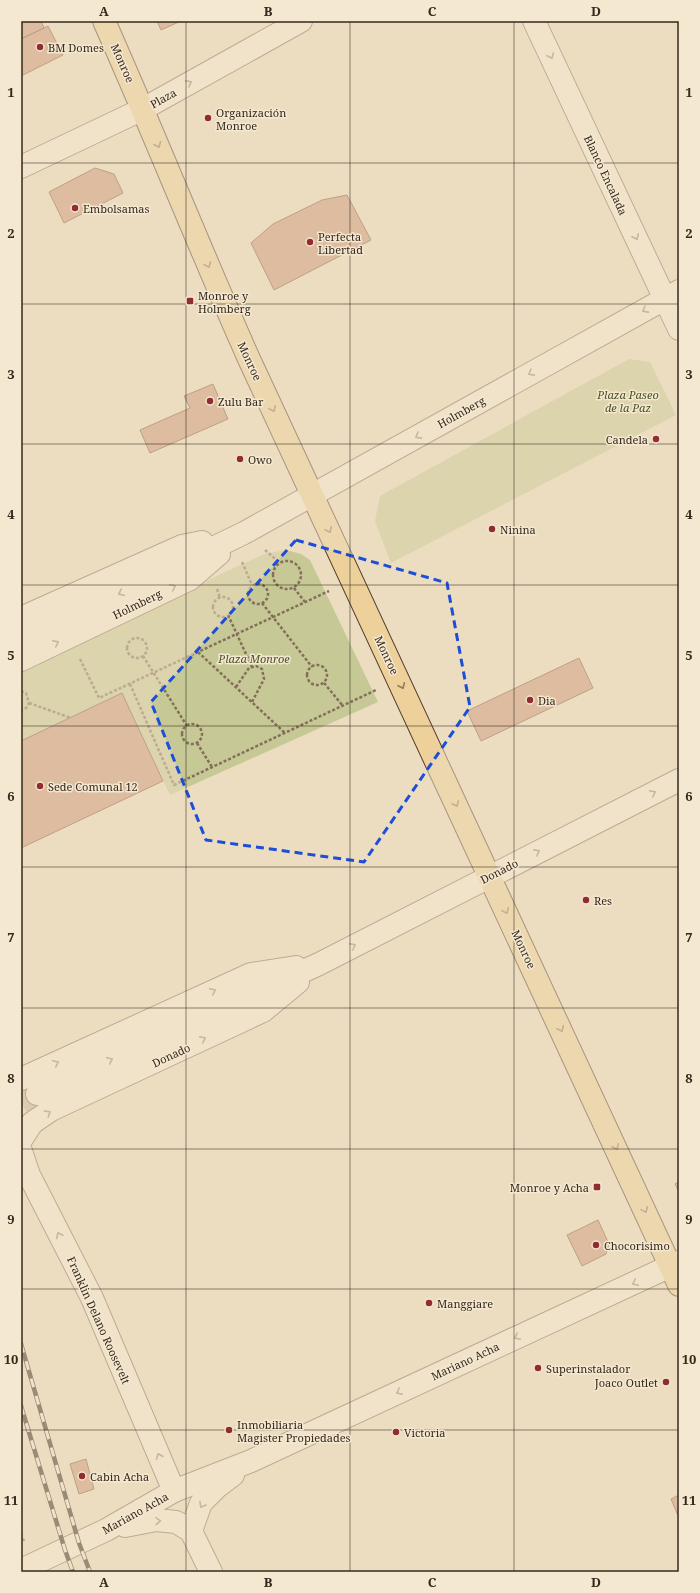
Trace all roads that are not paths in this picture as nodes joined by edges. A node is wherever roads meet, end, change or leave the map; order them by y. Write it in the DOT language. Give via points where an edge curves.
graph roads {
  1 [pos="104,21"];
  2 [pos="301,21"];
  3 [pos="534,21"];
  4 [pos="143,109"];
  5 [pos="21,167"];
  6 [pos="672,295"];
  7 [pos="679,329"];
  8 [pos="313,494"];
  9 [pos="244,533"];
  10 [pos="21,618"];
  11 [pos="21,641"];
  12 [pos="21,660"];
  13 [pos="679,780"];
  14 [pos="490,876"];
  15 [pos="319,964"];
  16 [pos="21,1079"];
  17 [pos="37,1094"];
  18 [pos="21,1140"];
  19 [pos="21,1151"];
  20 [pos="676,1271"];
  21 [pos="251,1461"];
  22 [pos="174,1491"];
  23 [pos="106,1530"];
  24 [pos="192,1531"];
  25 [pos="21,1570"];
  26 [pos="211,1572"];
  1 -- 4 [label="main road, Monroe"];
  4 -- 2 [label="street, Plaza, one-way"];
  3 -- 6 [label="street, Blanco Encalada, one-way"];
  4 -- 5 [label="street, Plaza"];
  4 -- 8 [label="main road, Monroe, one-way" via="218,290"];
  6 -- 7 [label="street, Blanco Encalada"];
  6 -- 8 [label="street, Holmberg, one-way"];
  8 -- 9 [label="street, Holmberg"];
  8 -- 14 [label="main road, Monroe, one-way"];
  9 -- 10 [label="street, Holmberg" via="182,546"];
  9 -- 11 [label="street, Holmberg, one-way"];
  12 -- 9 [label="street, Holmberg, one-way" via="190,579"];
  14 -- 13 [label="street, Donado, one-way"];
  15 -- 14 [label="street, Donado, one-way"];
  14 -- 20 [label="main road, Monroe, one-way"];
  16 -- 15 [label="street, Donado, one-way" via="251,974"];
  17 -- 15 [label="street, Donado, one-way"];
  18 -- 15 [label="street, Donado, one-way" via="32,1123 51,1110 263,1011"];
  22 -- 19 [label="street, Franklin Delano Roosevelt, one-way" via="92,1298 29,1175"];
  20 -- 21 [label="street, Mariano Acha, one-way"];
  21 -- 22 [label="street, Mariano Acha"];
  21 -- 24 [label="street, Mariano Acha, one-way" via="201,1503"];
  22 -- 23 [label="street, Mariano Acha"];
  23 -- 24 [label="street, one-way" via="156,1520 176,1522"];
  23 -- 25 [label="street, Mariano Acha"];
  24 -- 26 [label="street"];
}
